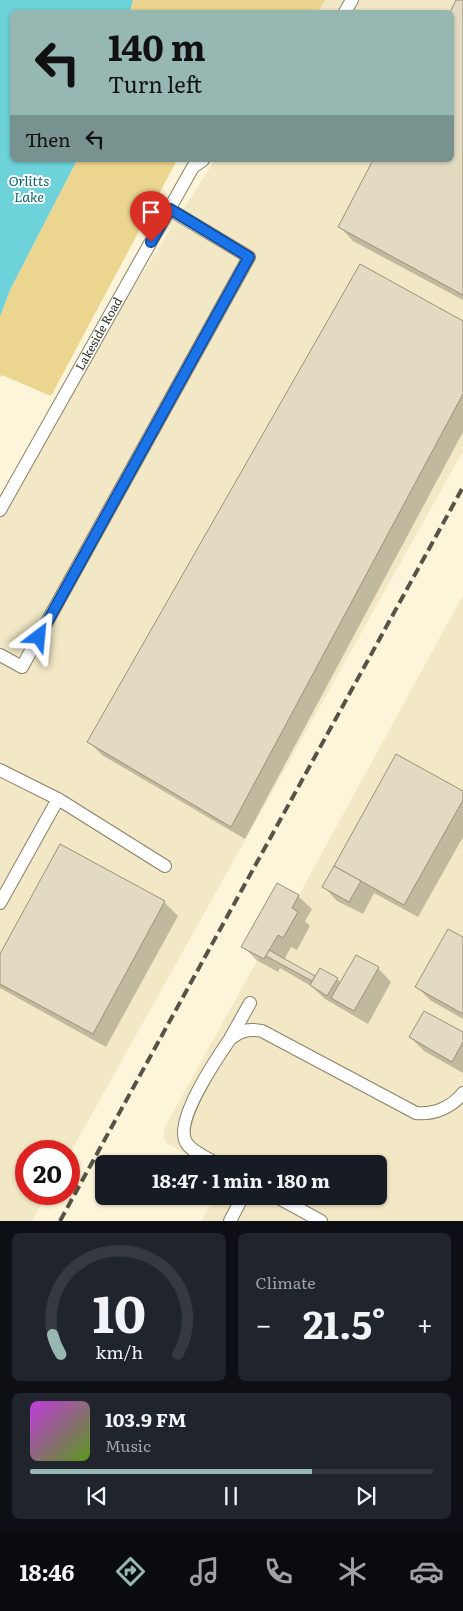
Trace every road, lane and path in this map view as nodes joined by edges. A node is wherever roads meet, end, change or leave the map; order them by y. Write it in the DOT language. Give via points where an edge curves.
graph roads {
  1 [pos="200,162"];
  2 [pos="170,209"];
  3 [pos="0,510"];
  4 [pos="0,655"];
  5 [pos="0,770"];
  6 [pos="58,799"];
  7 [pos="165,866"];
  8 [pos="0,903"];
  9 [pos="250,1003"];
  10 [pos="230,1039"];
  11 [pos="463,1093"];
  12 [pos="202,1155"];
  13 [pos="238,1205"];
  14 [pos="292,1205"];
  15 [pos="230,1221"];
  16 [pos="321,1221"];
  1 -- 2 [label="lane, Lakeside Road" via="193,167"];
  2 -- 3 [label="lane, Lakeside Road"];
  2 -- 4 [label="lane" via="249,257 22,667"];
  5 -- 6 [label="lane"];
  6 -- 7 [label="lane"];
  6 -- 8 [label="lane"];
  9 -- 10 [label="lane"];
  10 -- 11 [label="lane" via="245,1030 262,1031 416,1114 444,1109"];
  10 -- 12 [label="lane" via="200,1087 183,1131 186,1142"];
  13 -- 15 [label="lane"];
  14 -- 16 [label="lane"];
}
